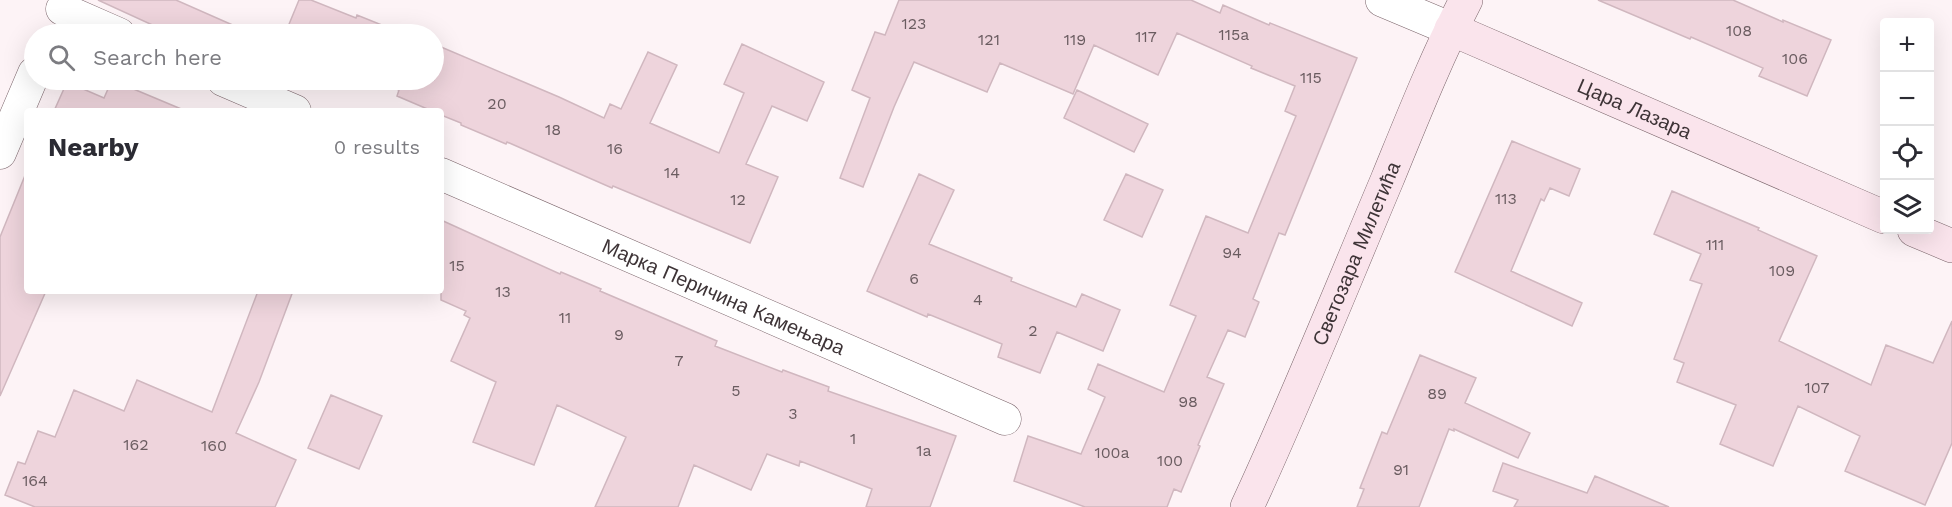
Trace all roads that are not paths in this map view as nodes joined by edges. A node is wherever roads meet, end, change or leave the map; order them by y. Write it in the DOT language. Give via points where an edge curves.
graph roads {
  1 [pos="1382,0"];
  2 [pos="1466,0"];
  3 [pos="60,15"];
  4 [pos="88,24"];
  5 [pos="1451,29"];
  6 [pos="27,90"];
  7 [pos="246,90"];
  8 [pos="288,108"];
  9 [pos="0,153"];
  10 [pos="444,175"];
  11 [pos="1880,215"];
  12 [pos="1924,234"];
  13 [pos="1952,246"];
  14 [pos="1005,419"];
  15 [pos="1248,507"];
  1 -- 5 [label="street, Цара Лазара"];
  2 -- 5 [label="main road, Светозара Милетића"];
  3 -- 4 [label="street"];
  5 -- 11 [label="main road, Цара Лазара"];
  5 -- 15 [label="main road, Светозара Милетића"];
  6 -- 9 [label="street"];
  7 -- 8 [label="street"];
  10 -- 14 [label="street, Марка Перичина Камењара"];
  12 -- 13 [label="main road"];
}
